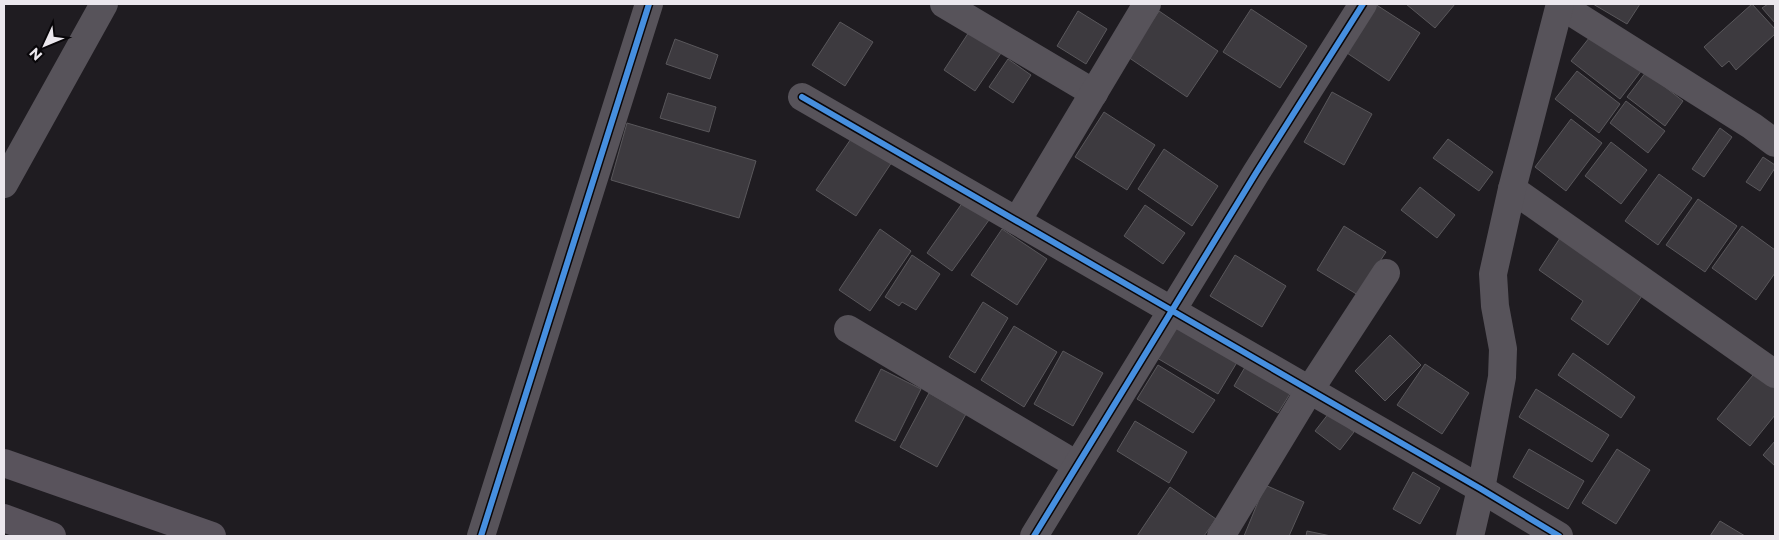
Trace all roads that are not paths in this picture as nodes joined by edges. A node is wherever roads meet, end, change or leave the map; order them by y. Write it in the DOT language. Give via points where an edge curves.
graph roads {
  1 [pos="104,4"];
  2 [pos="649,4"];
  3 [pos="944,4"];
  4 [pos="1147,4"];
  5 [pos="1364,4"];
  6 [pos="1560,4"];
  7 [pos="1094,93"];
  8 [pos="802,97"];
  9 [pos="1775,143"];
  10 [pos="4,184"];
  11 [pos="1512,189"];
  12 [pos="1016,221"];
  13 [pos="1386,273"];
  14 [pos="1172,310"];
  15 [pos="848,329"];
  16 [pos="1775,374"];
  17 [pos="1309,391"];
  18 [pos="4,463"];
  19 [pos="1077,465"];
  20 [pos="1481,489"];
  21 [pos="4,518"];
  22 [pos="52,536"];
  23 [pos="212,536"];
  24 [pos="481,536"];
  25 [pos="1034,536"];
  26 [pos="1221,536"];
  27 [pos="1470,536"];
  28 [pos="1559,536"];
  1 -- 10 [label="street"];
  2 -- 24 [label="street"];
  3 -- 7 [label="street"];
  4 -- 7 [label="street"];
  5 -- 14 [label="street"];
  6 -- 9 [label="street"];
  6 -- 11 [label="street"];
  7 -- 12 [label="street"];
  8 -- 12 [label="street"];
  11 -- 16 [label="street"];
  11 -- 20 [label="street" via="1492,274 1503,349 1502,377"];
  12 -- 14 [label="street"];
  13 -- 17 [label="street"];
  14 -- 17 [label="street"];
  14 -- 19 [label="street"];
  15 -- 19 [label="street"];
  17 -- 20 [label="street"];
  17 -- 26 [label="street"];
  18 -- 23 [label="main road"];
  19 -- 25 [label="street"];
  20 -- 27 [label="street"];
  20 -- 28 [label="street"];
  21 -- 22 [label="main road"];
}
